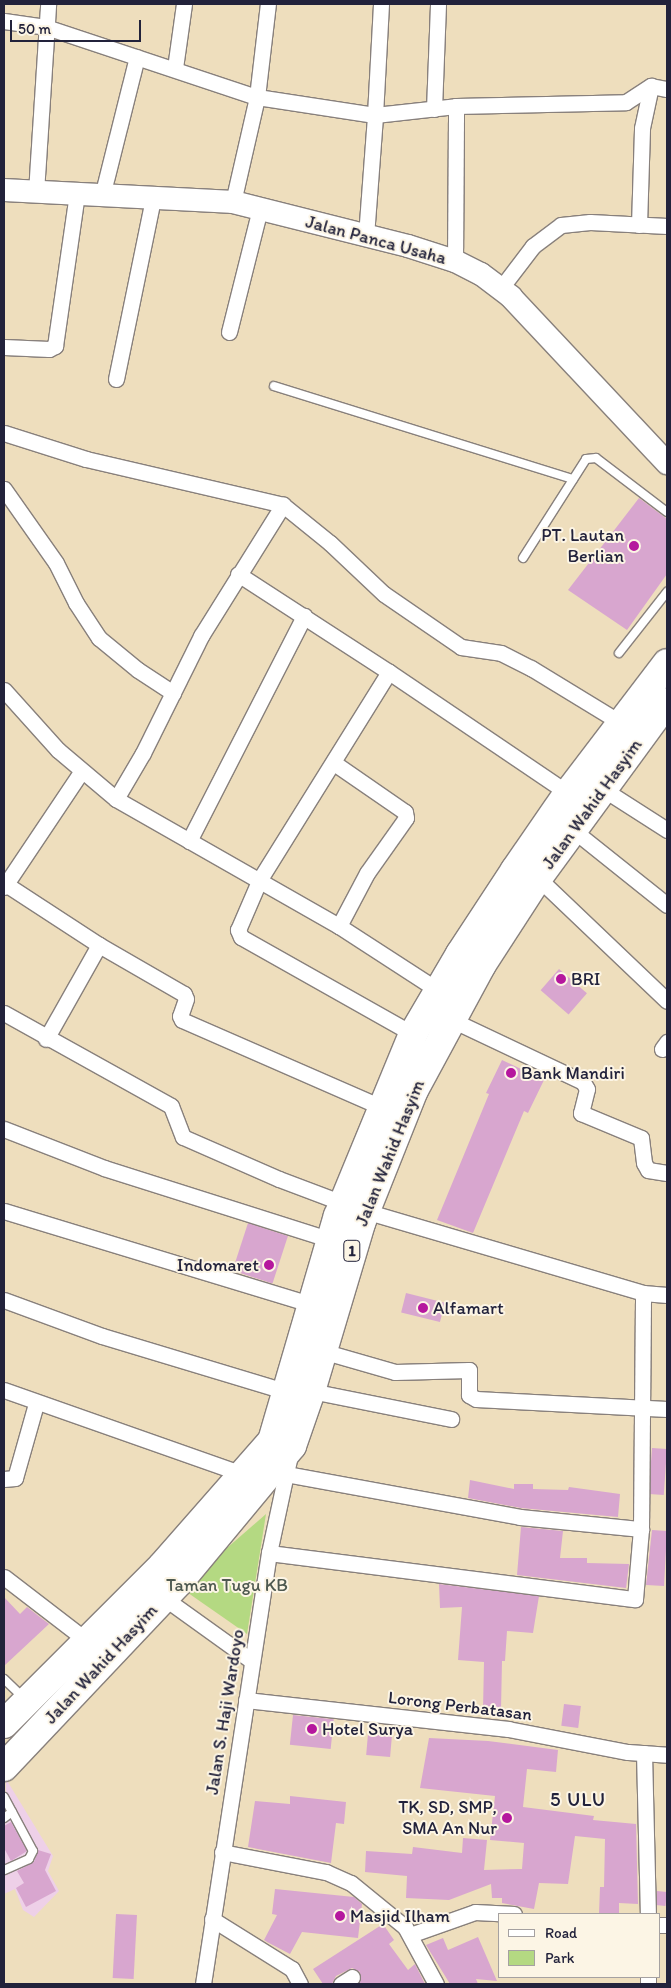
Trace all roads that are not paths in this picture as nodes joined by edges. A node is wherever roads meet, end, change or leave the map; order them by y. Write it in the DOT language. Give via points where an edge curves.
graph roads {
  1 [pos="48,4"];
  2 [pos="184,4"];
  3 [pos="268,4"];
  4 [pos="380,4"];
  5 [pos="438,4"];
  6 [pos="4,21"];
  7 [pos="46,27"];
  8 [pos="137,57"];
  9 [pos="175,68"];
  10 [pos="651,86"];
  11 [pos="667,89"];
  12 [pos="257,97"];
  13 [pos="456,106"];
  14 [pos="434,109"];
  15 [pos="375,115"];
  16 [pos="4,190"];
  17 [pos="36,192"];
  18 [pos="77,194"];
  19 [pos="102,196"];
  20 [pos="152,198"];
  21 [pos="233,202"];
  22 [pos="260,208"];
  23 [pos="639,225"];
  24 [pos="667,226"];
  25 [pos="366,236"];
  26 [pos="455,261"];
  27 [pos="501,288"];
  28 [pos="229,332"];
  29 [pos="4,347"];
  30 [pos="116,379"];
  31 [pos="274,386"];
  32 [pos="4,433"];
  33 [pos="667,463"];
  34 [pos="573,479"];
  35 [pos="4,489"];
  36 [pos="283,505"];
  37 [pos="667,512"];
  38 [pos="523,558"];
  39 [pos="238,574"];
  40 [pos="667,592"];
  41 [pos="304,616"];
  42 [pos="619,653"];
  43 [pos="667,663"];
  44 [pos="389,672"];
  45 [pos="4,690"];
  46 [pos="173,693"];
  47 [pos="667,702"];
  48 [pos="621,723"];
  49 [pos="334,763"];
  50 [pos="81,772"];
  51 [pos="603,789"];
  52 [pos="568,794"];
  53 [pos="116,799"];
  54 [pos="573,830"];
  55 [pos="667,830"];
  56 [pos="189,841"];
  57 [pos="538,878"];
  58 [pos="260,879"];
  59 [pos="4,885"];
  60 [pos="667,905"];
  61 [pos="339,926"];
  62 [pos="99,944"];
  63 [pos="439,990"];
  64 [pos="667,1001"];
  65 [pos="4,1013"];
  66 [pos="452,1020"];
  67 [pos="414,1034"];
  68 [pos="46,1039"];
  69 [pos="381,1107"];
  70 [pos="4,1129"];
  71 [pos="667,1173"];
  72 [pos="354,1207"];
  73 [pos="4,1211"];
  74 [pos="331,1240"];
  75 [pos="643,1293"];
  76 [pos="667,1295"];
  77 [pos="4,1300"];
  78 [pos="311,1304"];
  79 [pos="322,1351"];
  80 [pos="4,1390"];
  81 [pos="299,1392"];
  82 [pos="36,1404"];
  83 [pos="642,1408"];
  84 [pos="667,1409"];
  85 [pos="451,1419"];
  86 [pos="292,1446"];
  87 [pos="286,1474"];
  88 [pos="244,1475"];
  89 [pos="4,1479"];
  90 [pos="641,1530"];
  91 [pos="269,1553"];
  92 [pos="4,1577"];
  93 [pos="154,1591"];
  94 [pos="87,1641"];
  95 [pos="252,1661"];
  96 [pos="4,1679"];
  97 [pos="246,1700"];
  98 [pos="27,1701"];
  99 [pos="4,1724"];
  100 [pos="644,1754"];
  101 [pos="667,1755"];
  102 [pos="4,1767"];
  103 [pos="4,1797"];
  104 [pos="12,1812"];
  105 [pos="4,1818"];
  106 [pos="222,1852"];
  107 [pos="4,1870"];
  108 [pos="498,1913"];
  109 [pos="648,1913"];
  110 [pos="212,1919"];
  111 [pos="410,1935"];
  112 [pos="203,1984"];
  113 [pos="300,1984"];
  114 [pos="435,1984"];
  1 -- 7 [label="street"];
  2 -- 9 [label="street"];
  3 -- 12 [label="street"];
  4 -- 15 [label="street"];
  5 -- 14 [label="street"];
  6 -- 7 [label="street"];
  7 -- 8 [label="street"];
  7 -- 17 [label="street"];
  8 -- 9 [label="street"];
  8 -- 19 [label="street"];
  9 -- 12 [label="street"];
  10 -- 11 [label="street"];
  10 -- 13 [label="street" via="626,102"];
  10 -- 23 [label="street" via="642,128"];
  12 -- 15 [label="street"];
  12 -- 21 [label="street"];
  13 -- 14 [label="street"];
  13 -- 26 [label="street"];
  14 -- 15 [label="street"];
  15 -- 25 [label="street"];
  16 -- 17 [label="street, Jalan Panca Usaha"];
  17 -- 18 [label="street, Jalan Panca Usaha"];
  18 -- 19 [label="street, Jalan Panca Usaha"];
  18 -- 29 [label="street" via="55,346 49,349"];
  19 -- 20 [label="street, Jalan Panca Usaha"];
  20 -- 21 [label="street, Jalan Panca Usaha"];
  20 -- 30 [label="street"];
  21 -- 22 [label="street, Jalan Panca Usaha"];
  22 -- 25 [label="street, Jalan Panca Usaha"];
  22 -- 28 [label="street"];
  23 -- 24 [label="street"];
  23 -- 27 [label="street" via="561,225 532,246"];
  25 -- 26 [label="street, Jalan Panca Usaha"];
  26 -- 27 [label="street, Jalan Panca Usaha"];
  27 -- 33 [label="street, Jalan Panca Usaha"];
  31 -- 34 [label="lane"];
  32 -- 36 [label="street" via="86,459"];
  34 -- 37 [label="lane" via="586,459 596,458"];
  34 -- 38 [label="lane"];
  35 -- 46 [label="street" via="56,563 76,603 99,638"];
  36 -- 39 [label="street"];
  36 -- 48 [label="street" via="330,543 384,594 460,647 501,653"];
  39 -- 41 [label="street"];
  39 -- 46 [label="street" via="201,636"];
  40 -- 42 [label="lane"];
  41 -- 44 [label="street"];
  41 -- 56 [label="street"];
  43 -- 48 [label="highway, Jalan Wahid Hasyim / 1"];
  44 -- 49 [label="street"];
  44 -- 52 [label="street"];
  45 -- 50 [label="street"];
  46 -- 53 [label="street"];
  47 -- 51 [label="highway, Jalan Wahid Hasyim / 1"];
  48 -- 52 [label="highway, Jalan Wahid Hasyim / 1"];
  49 -- 58 [label="street"];
  49 -- 61 [label="street" via="405,812 406,818 367,873"];
  50 -- 53 [label="street"];
  50 -- 59 [label="street"];
  51 -- 54 [label="highway, Jalan Wahid Hasyim / 1"];
  51 -- 55 [label="street"];
  52 -- 63 [label="highway, Jalan Wahid Hasyim / 1"];
  53 -- 56 [label="street"];
  54 -- 57 [label="highway, Jalan Wahid Hasyim / 1"];
  54 -- 60 [label="street"];
  56 -- 58 [label="street"];
  57 -- 64 [label="street"];
  57 -- 66 [label="highway, Jalan Wahid Hasyim / 1" via="481,966"];
  58 -- 61 [label="street"];
  58 -- 67 [label="street" via="239,926 241,938"];
  59 -- 62 [label="street"];
  61 -- 63 [label="street"];
  62 -- 68 [label="street"];
  62 -- 69 [label="street" via="184,994 182,1020"];
  63 -- 67 [label="highway, Jalan Wahid Hasyim / 1"];
  65 -- 68 [label="street"];
  66 -- 71 [label="street" via="583,1082 587,1088 581,1113 641,1138 644,1164 648,1170"];
  66 -- 72 [label="highway, Jalan Wahid Hasyim / 1"];
  67 -- 69 [label="highway, Jalan Wahid Hasyim / 1"];
  68 -- 72 [label="street" via="171,1106 183,1137 279,1179"];
  69 -- 72 [label="highway, Jalan Wahid Hasyim / 1"];
  70 -- 74 [label="street" via="104,1168"];
  72 -- 74 [label="highway, Jalan Wahid Hasyim / 1"];
  72 -- 75 [label="street"];
  72 -- 79 [label="highway, Jalan Wahid Hasyim / 1"];
  73 -- 78 [label="street"];
  74 -- 78 [label="highway, Jalan Wahid Hasyim / 1"];
  75 -- 76 [label="street"];
  75 -- 83 [label="street"];
  77 -- 81 [label="street" via="102,1336"];
  78 -- 81 [label="highway, Jalan Wahid Hasyim / 1"];
  79 -- 81 [label="highway, Jalan Wahid Hasyim / 1"];
  79 -- 83 [label="street" via="395,1372 469,1370 469,1395 476,1399"];
  80 -- 82 [label="street"];
  81 -- 85 [label="street"];
  81 -- 86 [label="highway, Jalan Wahid Hasyim / 1"];
  81 -- 88 [label="highway, Jalan Wahid Hasyim / 1" via="272,1441"];
  82 -- 88 [label="street"];
  82 -- 89 [label="street" via="15,1478"];
  83 -- 84 [label="street"];
  83 -- 90 [label="street"];
  86 -- 87 [label="street, Jalan S. Haji Wardoyo"];
  86 -- 93 [label="highway, Jalan Wahid Hasyim / 1"];
  87 -- 90 [label="street" via="520,1517"];
  87 -- 91 [label="street, Jalan S. Haji Wardoyo"];
  88 -- 93 [label="highway, Jalan Wahid Hasyim / 1"];
  90 -- 91 [label="street" via="638,1595 630,1601"];
  91 -- 95 [label="street, Jalan S. Haji Wardoyo"];
  92 -- 94 [label="street"];
  93 -- 94 [label="highway, Jalan Wahid Hasyim / 1"];
  93 -- 95 [label="street"];
  93 -- 102 [label="highway, Jalan Wahid Hasyim / 1"];
  94 -- 98 [label="highway, Jalan Wahid Hasyim / 1"];
  95 -- 97 [label="street, Jalan S. Haji Wardoyo"];
  96 -- 98 [label="lane"];
  97 -- 100 [label="street, Lorong Perbatasan" via="508,1729"];
  97 -- 106 [label="street, Jalan S. Haji Wardoyo"];
  98 -- 99 [label="highway, Jalan Wahid Hasyim / 1"];
  100 -- 101 [label="street, Lorong Perbatasan"];
  100 -- 109 [label="street"];
  103 -- 104 [label="lane"];
  104 -- 105 [label="lane"];
  104 -- 107 [label="lane" via="33,1854"];
  106 -- 110 [label="street, Jalan S. Haji Wardoyo"];
  106 -- 111 [label="street" via="337,1875 399,1920"];
  108 -- 111 [label="street" via="476,1912"];
  110 -- 112 [label="street, Jalan S. Haji Wardoyo"];
  110 -- 113 [label="street" via="292,1969"];
  111 -- 114 [label="street"];
}
